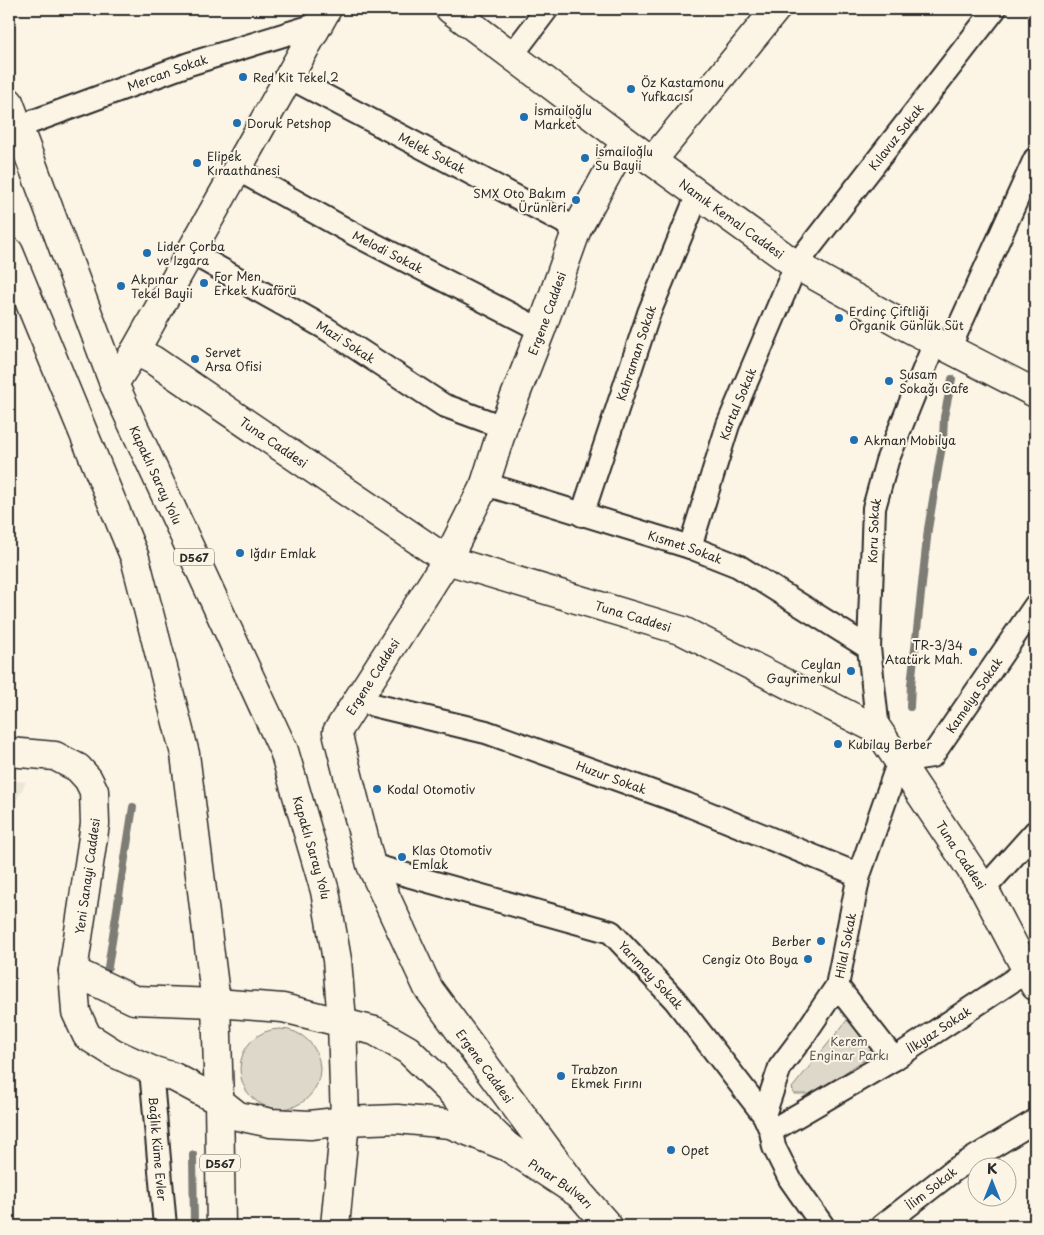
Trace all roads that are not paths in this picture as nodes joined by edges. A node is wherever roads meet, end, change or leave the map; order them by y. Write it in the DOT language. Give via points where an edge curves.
graph roads {
  1 [pos="450,9"];
  2 [pos="547,9"];
  3 [pos="776,9"];
  4 [pos="995,9"];
  5 [pos="323,16"];
  6 [pos="512,55"];
  7 [pos="289,77"];
  8 [pos="14,115"];
  9 [pos="625,141"];
  10 [pos="1035,159"];
  11 [pos="652,161"];
  12 [pos="237,170"];
  13 [pos="698,194"];
  14 [pos="578,229"];
  15 [pos="9,252"];
  16 [pos="190,252"];
  17 [pos="796,265"];
  18 [pos="541,330"];
  19 [pos="942,346"];
  20 [pos="135,351"];
  21 [pos="114,384"];
  22 [pos="1034,390"];
  23 [pos="503,427"];
  24 [pos="485,484"];
  25 [pos="582,515"];
  26 [pos="690,547"];
  27 [pos="447,560"];
  28 [pos="1034,611"];
  29 [pos="869,648"];
  30 [pos="357,701"];
  31 [pos="878,730"];
  32 [pos="9,752"];
  33 [pos="899,761"];
  34 [pos="1035,832"];
  35 [pos="371,865"];
  36 [pos="860,875"];
  37 [pos="984,889"];
  38 [pos="73,971"];
  39 [pos="1031,978"];
  40 [pos="837,986"];
  41 [pos="216,1003"];
  42 [pos="342,1021"];
  43 [pos="894,1059"];
  44 [pos="151,1070"];
  45 [pos="219,1101"];
  46 [pos="345,1121"];
  47 [pos="1035,1122"];
  48 [pos="768,1123"];
  49 [pos="508,1147"];
  50 [pos="580,1195"];
  51 [pos="164,1226"];
  52 [pos="221,1226"];
  53 [pos="335,1226"];
  54 [pos="608,1226"];
  55 [pos="823,1226"];
  56 [pos="882,1226"];
  1 -- 6 [label="main road, Namık Kemal Caddesi"];
  2 -- 6 [label="street"];
  3 -- 11 [label="main road"];
  4 -- 17 [label="street, Kılavuz Sokak"];
  5 -- 7 [label="main road"];
  5 -- 8 [label="street, Mercan Sokak" via="189,64"];
  6 -- 9 [label="main road, Namık Kemal Caddesi"];
  7 -- 12 [label="main road"];
  7 -- 14 [label="street, Melek Sokak"];
  8 -- 21 [label="main road, Kapaklı Saray Yolu / D567"];
  9 -- 11 [label="main road, Namık Kemal Caddesi"];
  9 -- 14 [label="main road, Ergene Caddesi"];
  10 -- 19 [label="street, Koru Sokak"];
  11 -- 13 [label="main road, Namık Kemal Caddesi"];
  12 -- 16 [label="main road"];
  12 -- 18 [label="street, Melodi Sokak"];
  13 -- 17 [label="main road, Namık Kemal Caddesi"];
  13 -- 25 [label="street, Kahraman Sokak" via="649,313"];
  14 -- 18 [label="main road, Ergene Caddesi"];
  15 -- 41 [label="main road, D567" via="135,558 185,754"];
  16 -- 20 [label="main road"];
  16 -- 23 [label="street, Mazi Sokak" via="327,329 443,405"];
  17 -- 19 [label="main road, Namık Kemal Caddesi"];
  17 -- 26 [label="street, Kartal Sokak" via="728,425"];
  18 -- 23 [label="main road, Ergene Caddesi"];
  19 -- 22 [label="main road, Namık Kemal Caddesi"];
  19 -- 29 [label="street, Koru Sokak" via="887,461 874,508"];
  20 -- 21 [label="main road"];
  20 -- 27 [label="main road, Tuna Caddesi" via="153,360"];
  21 -- 42 [label="main road, Kapaklı Saray Yolu / D567" via="284,751 325,891 337,960"];
  23 -- 24 [label="main road, Ergene Caddesi"];
  24 -- 25 [label="street, Kısmet Sokak"];
  24 -- 27 [label="main road, Ergene Caddesi"];
  25 -- 26 [label="street, Kısmet Sokak"];
  26 -- 29 [label="street, Kısmet Sokak" via="738,566"];
  27 -- 30 [label="main road, Ergene Caddesi"];
  27 -- 31 [label="main road, Tuna Caddesi" via="682,630"];
  28 -- 33 [label="street, Kamelya Sokak" via="932,756"];
  29 -- 31 [label="street, Koru Sokak"];
  30 -- 35 [label="main road, Ergene Caddesi" via="337,732"];
  30 -- 36 [label="street, Huzur Sokak" via="486,732 686,804"];
  31 -- 33 [label="main road, Tuna Caddesi"];
  32 -- 38 [label="main road, Yeni Sanayi Caddesi" via="55,756 78,768 94,791 96,824"];
  33 -- 36 [label="street, Hilal Sokak"];
  33 -- 37 [label="main road, Tuna Caddesi"];
  34 -- 37 [label="street"];
  35 -- 48 [label="street, Yarımay Sokak" via="610,932 675,1000"];
  35 -- 50 [label="main road, Ergene Caddesi" via="428,988"];
  36 -- 40 [label="street, Hilal Sokak"];
  37 -- 39 [label="main road, Tuna Caddesi"];
  38 -- 41 [label="main road" via="134,1000"];
  38 -- 44 [label="main road, Yeni Sanayi Caddesi" via="76,1012 87,1036"];
  39 -- 43 [label="street, İlkyaz Sokak"];
  40 -- 43 [label="street"];
  40 -- 48 [label="street, Hilal Sokak" via="780,1067"];
  41 -- 42 [label="main road" via="283,1008"];
  41 -- 45 [label="main road, D567"];
  42 -- 46 [label="main road, D567"];
  42 -- 49 [label="main road" via="375,1031 408,1050"];
  43 -- 48 [label="street, İlkyaz Sokak"];
  44 -- 45 [label="main road, Yeni Sanayi Caddesi" via="174,1077"];
  44 -- 51 [label="street, Bağlık Küme Evler"];
  45 -- 46 [label="main road, Yeni Sanayi Caddesi" via="238,1116 271,1123 310,1125"];
  45 -- 52 [label="main road, D567"];
  46 -- 49 [label="main road, Yeni Sanayi Caddesi" via="397,1119 450,1124"];
  46 -- 53 [label="main road, D567"];
  47 -- 56 [label="street, İlim Sokak" via="954,1170"];
  48 -- 55 [label="street, Yarımay Sokak" via="774,1147 790,1179"];
  49 -- 50 [label="main road, Pınar Bulvarı"];
  50 -- 54 [label="main road, Pınar Bulvarı"];
}
